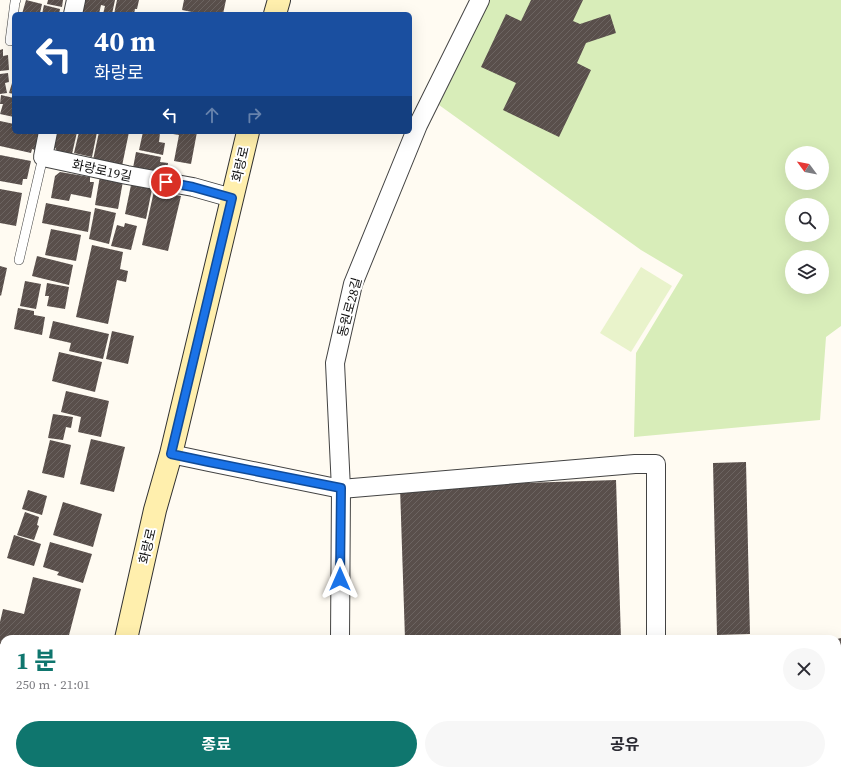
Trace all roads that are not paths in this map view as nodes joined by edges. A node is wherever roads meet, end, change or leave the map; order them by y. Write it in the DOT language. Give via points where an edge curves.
graph roads {
  1 [pos="16,0"];
  2 [pos="76,0"];
  3 [pos="279,0"];
  4 [pos="480,0"];
  5 [pos="15,12"];
  6 [pos="73,12"];
  7 [pos="276,12"];
  8 [pos="0,42"];
  9 [pos="12,42"];
  10 [pos="48,134"];
  11 [pos="248,134"];
  12 [pos="43,157"];
  13 [pos="232,198"];
  14 [pos="19,260"];
  15 [pos="171,454"];
  16 [pos="341,488"];
  17 [pos="130,634"];
  18 [pos="340,635"];
  19 [pos="656,635"];
  1 -- 5 [label="lane"];
  2 -- 6 [label="street"];
  3 -- 7 [label="main road"];
  4 -- 16 [label="street, 동원로28길" via="418,124 353,284 335,363"];
  8 -- 9 [label="lane"];
  10 -- 12 [label="street"];
  11 -- 13 [label="main road, 화랑로"];
  12 -- 13 [label="street, 화랑로19길" via="193,187"];
  12 -- 14 [label="lane"];
  13 -- 15 [label="main road, 화랑로"];
  15 -- 16 [label="street"];
  15 -- 17 [label="main road, 화랑로" via="155,510"];
  16 -- 18 [label="street, 동원로28길"];
  16 -- 19 [label="street" via="656,464"];
}
